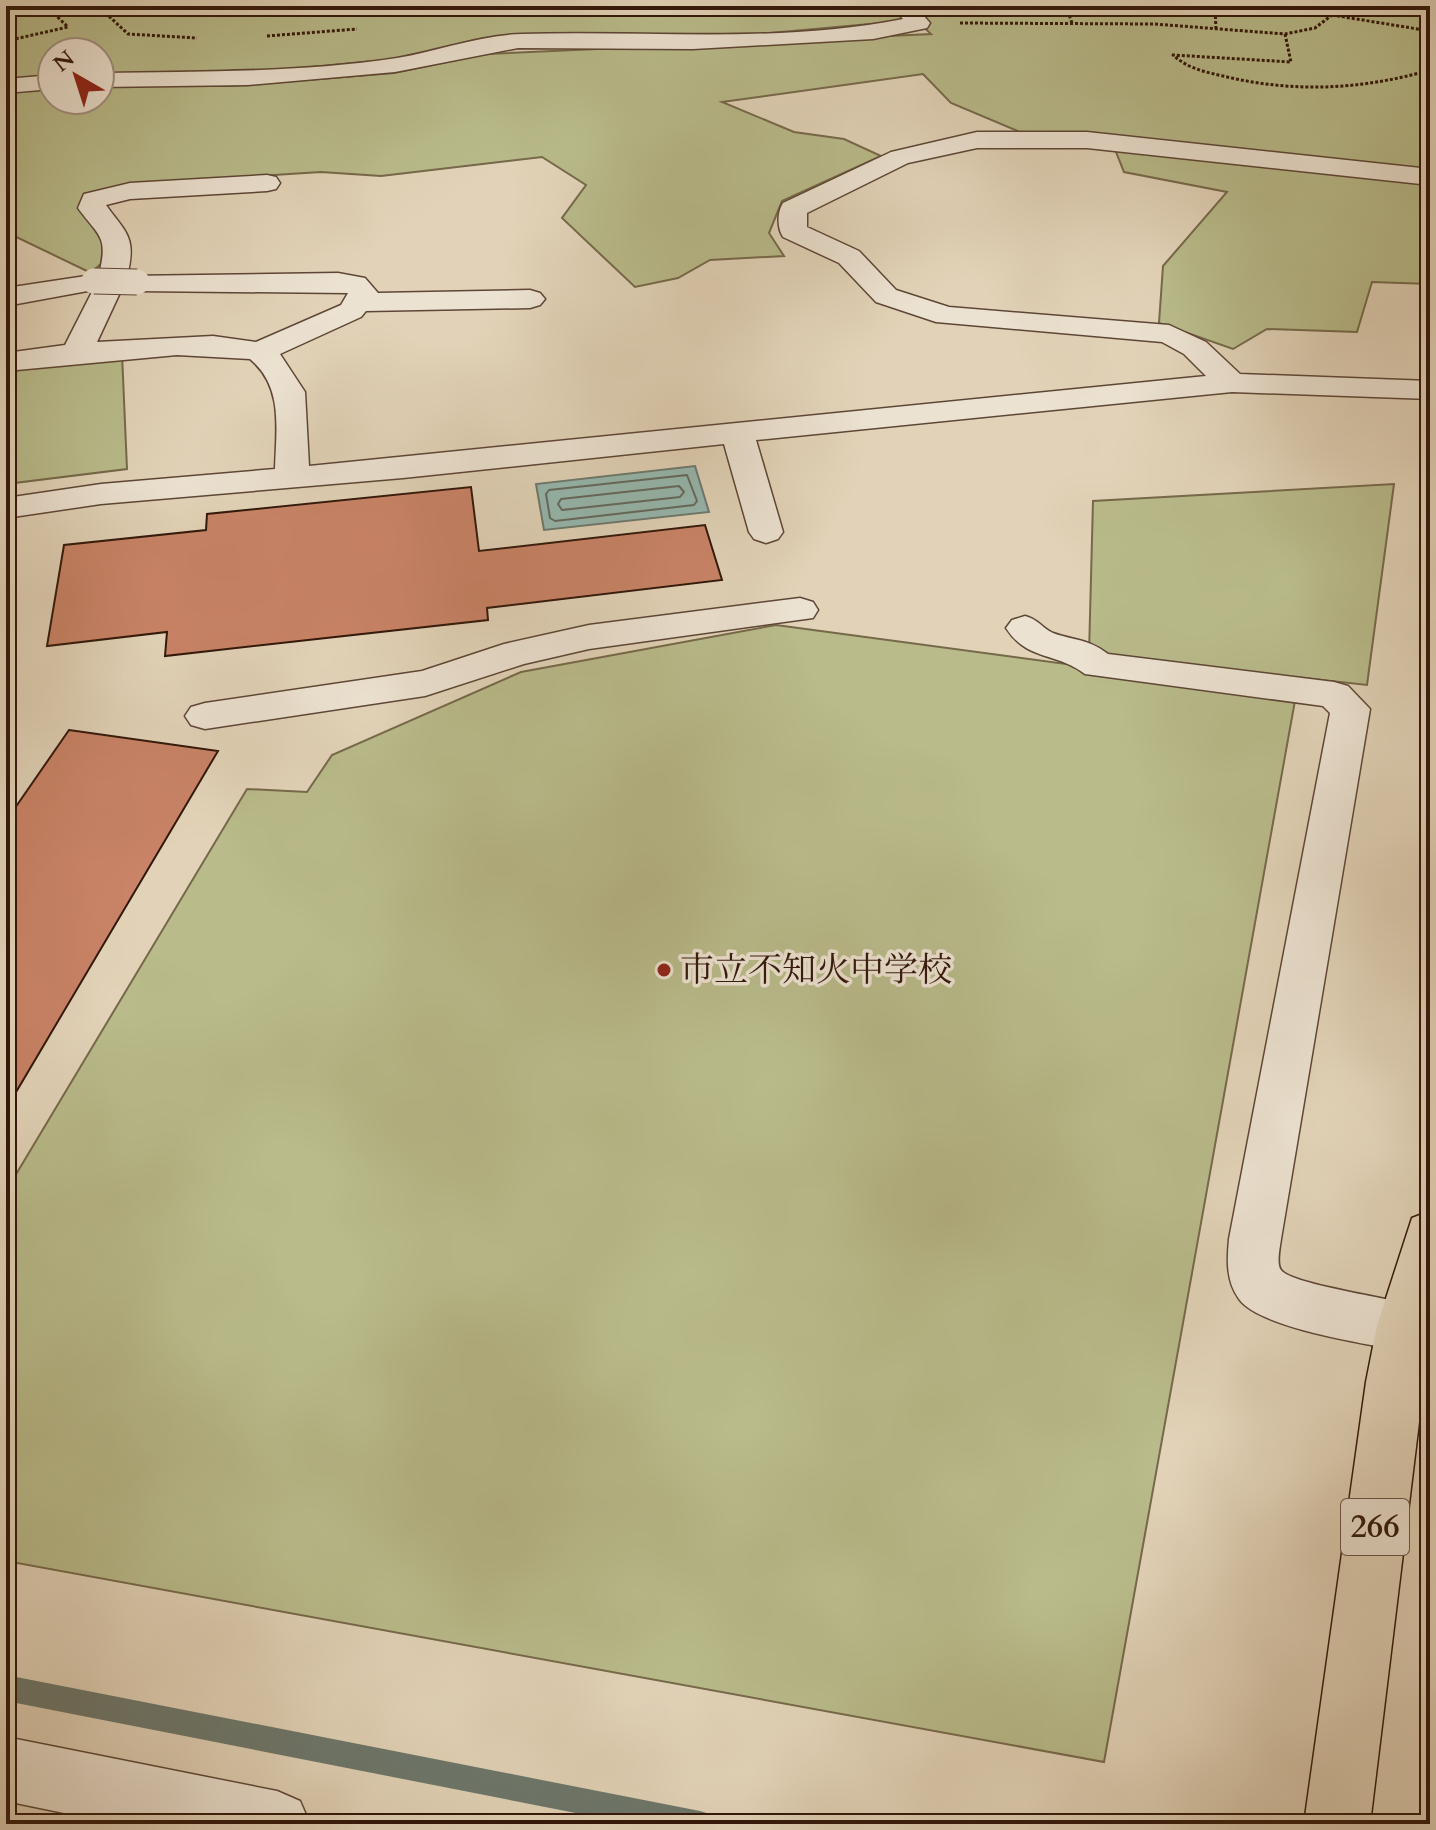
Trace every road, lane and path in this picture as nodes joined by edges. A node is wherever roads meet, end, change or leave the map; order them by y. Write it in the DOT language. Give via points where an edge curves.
graph roads {
  1 [pos="46,6"];
  2 [pos="98,6"];
  3 [pos="1066,6"];
  4 [pos="1215,6"];
  5 [pos="1325,6"];
  6 [pos="911,15"];
  7 [pos="1332,15"];
  8 [pos="1072,23"];
  9 [pos="358,29"];
  10 [pos="1216,31"];
  11 [pos="1430,31"];
  12 [pos="1285,34"];
  13 [pos="253,37"];
  14 [pos="207,38"];
  15 [pos="6,41"];
  16 [pos="1430,70"];
  17 [pos="6,78"];
  18 [pos="116,80"];
  19 [pos="36,81"];
  20 [pos="36,83"];
  21 [pos="6,86"];
  22 [pos="1430,177"];
  23 [pos="267,183"];
  24 [pos="6,297"];
  25 [pos="530,299"];
  26 [pos="361,302"];
  27 [pos="77,351"];
  28 [pos="260,352"];
  29 [pos="6,362"];
  30 [pos="1232,383"];
  31 [pos="1430,390"];
  32 [pos="737,432"];
  33 [pos="292,477"];
  34 [pos="6,508"];
  35 [pos="766,532"];
  36 [pos="800,610"];
  37 [pos="1025,628"];
  38 [pos="205,716"];
  39 [pos="1430,1234"];
  40 [pos="1404,1326"];
  41 [pos="6,1769"];
  42 [pos="277,1824"];
  43 [pos="1337,1824"];
  1 -- 15 [label="path" via="68,27"];
  2 -- 14 [label="path" via="128,34"];
  3 -- 8 [label="path"];
  4 -- 10 [label="path"];
  5 -- 7 [label="path"];
  6 -- 8 [label="path"];
  6 -- 18 [label="street" via="873,32 693,42 518,41 338,71"];
  7 -- 11 [label="path"];
  7 -- 12 [label="path" via="1315,28"];
  8 -- 10 [label="path"];
  9 -- 13 [label="path"];
  10 -- 12 [label="path"];
  12 -- 16 [label="path" via="1291,62 1173,55 1215,74 1286,87 1365,85"];
  17 -- 19 [label="street"];
  20 -- 21 [label="street"];
  22 -- 30 [label="street" via="1087,140 977,140 900,157 793,209 793,231 849,257 886,296 946,316 1169,334 1195,348"];
  23 -- 27 [label="street" via="130,191 93,200 92,208 114,231 120,252"];
  24 -- 26 [label="street, bridge" via="94,281 355,284 364,292"];
  25 -- 26 [label="street"];
  26 -- 28 [label="street"];
  27 -- 28 [label="street" via="232,347"];
  27 -- 29 [label="street"];
  28 -- 33 [label="street" via="289,392"];
  30 -- 31 [label="street"];
  30 -- 32 [label="street"];
  32 -- 33 [label="street"];
  32 -- 35 [label="street"];
  33 -- 34 [label="street"];
  36 -- 38 [label="street" via="589,637 517,653 425,683"];
  37 -- 40 [label="street" via="1038,642 1078,650 1098,665 1334,695 1350,709 1255,1239 1254,1269 1258,1285 1276,1298"];
  39 -- 40 [label="highway, 266"];
  40 -- 43 [label="highway, 266"];
  41 -- 42 [label="street"];
}
